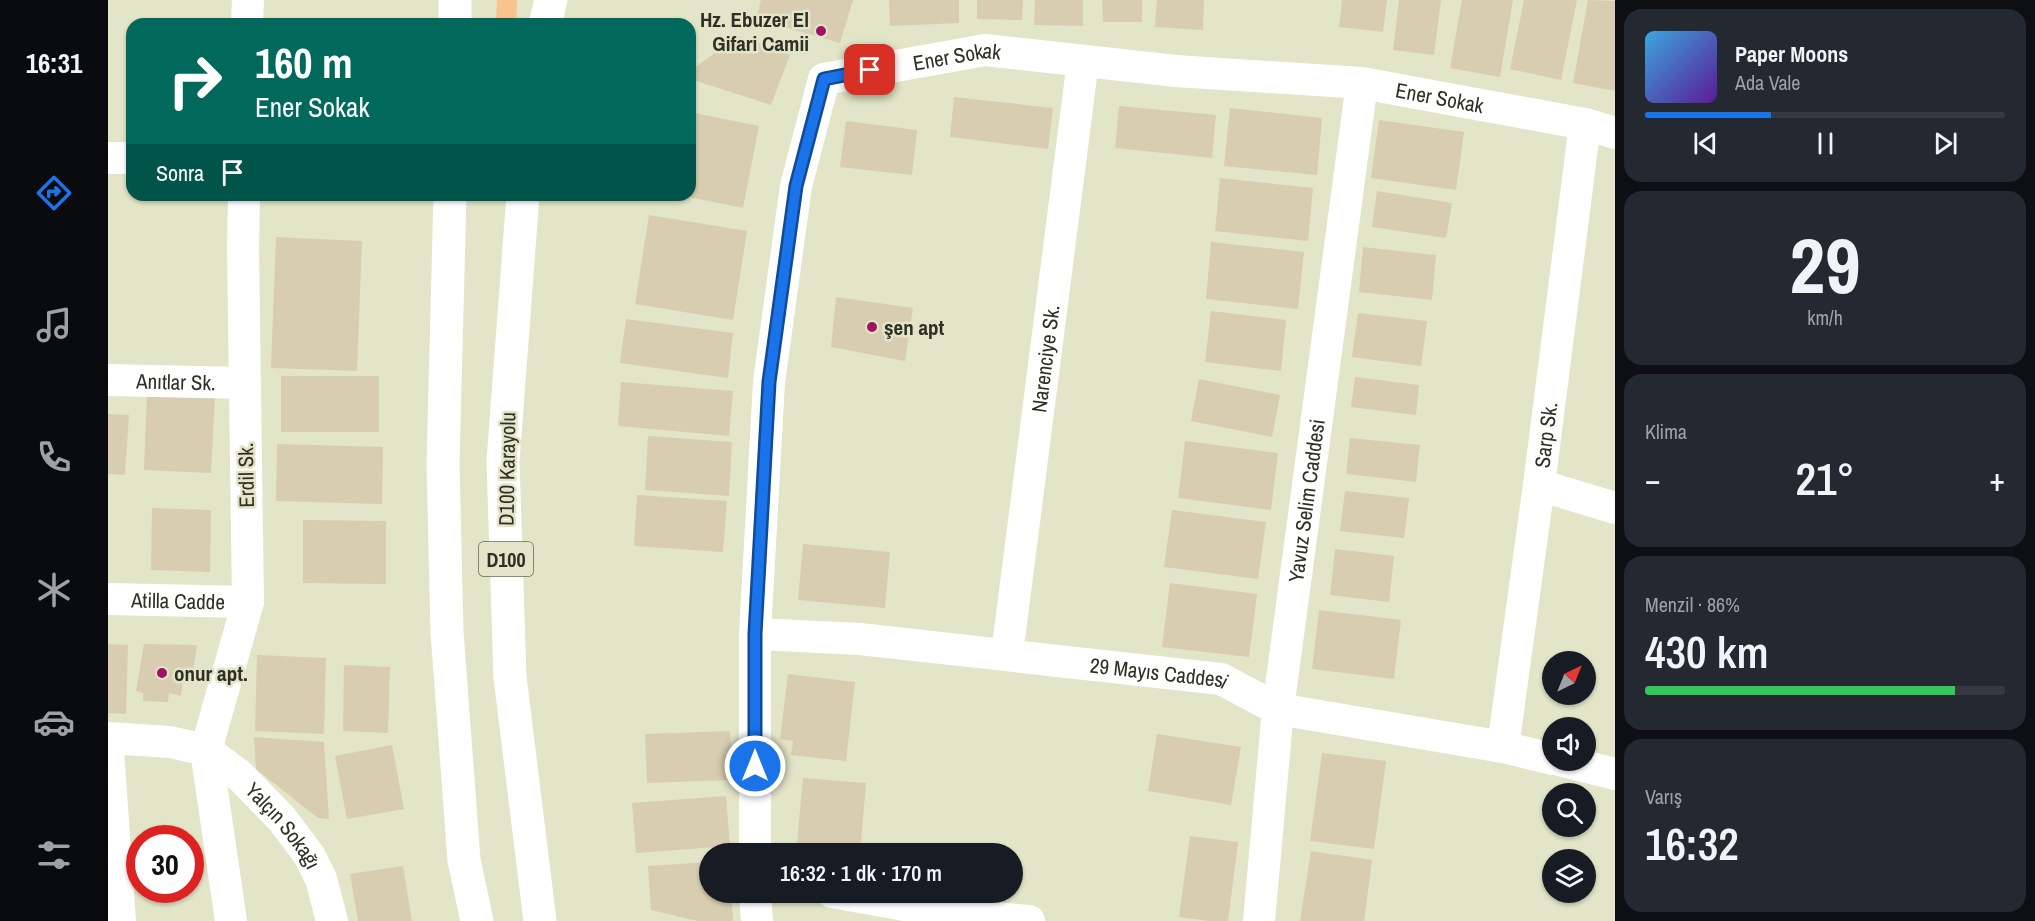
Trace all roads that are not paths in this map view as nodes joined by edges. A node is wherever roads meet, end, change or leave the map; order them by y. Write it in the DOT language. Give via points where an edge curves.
graph roads {
  1 [pos="248,0"];
  2 [pos="455,0"];
  3 [pos="531,0"];
  4 [pos="551,0"];
  5 [pos="247,18"];
  6 [pos="455,18"];
  7 [pos="531,18"];
  8 [pos="546,18"];
  9 [pos="1083,61"];
  10 [pos="1362,83"];
  11 [pos="1585,124"];
  12 [pos="1615,133"];
  13 [pos="108,158"];
  14 [pos="126,158"];
  15 [pos="244,201"];
  16 [pos="450,201"];
  17 [pos="523,201"];
  18 [pos="108,380"];
  19 [pos="244,383"];
  20 [pos="1539,485"];
  21 [pos="1615,507"];
  22 [pos="108,599"];
  23 [pos="248,602"];
  24 [pos="755,634"];
  25 [pos="1007,654"];
  26 [pos="1278,709"];
  27 [pos="108,738"];
  28 [pos="1503,747"];
  29 [pos="108,750"];
  30 [pos="206,750"];
  31 [pos="1542,757"];
  32 [pos="1596,769"];
  33 [pos="1615,774"];
  34 [pos="754,843"];
  35 [pos="756,903"];
  36 [pos="890,903"];
  37 [pos="970,918"];
  38 [pos="120,921"];
  39 [pos="231,921"];
  40 [pos="332,921"];
  41 [pos="477,921"];
  42 [pos="540,921"];
  43 [pos="757,921"];
  44 [pos="1029,921"];
  45 [pos="1259,921"];
  1 -- 5 [label="street"];
  2 -- 6 [label="highway"];
  3 -- 7 [label="highway"];
  4 -- 8 [label="highway"];
  9 -- 10 [label="street, Ener Sokak"];
  9 -- 24 [label="street, Ener Sokak" via="985,51 824,79 796,186 769,382"];
  9 -- 25 [label="street, Narenciye Sk."];
  10 -- 11 [label="street, Ener Sokak"];
  10 -- 26 [label="street, Yavuz Selim Caddesi"];
  11 -- 12 [label="street, Ener Sokak"];
  11 -- 20 [label="street, Sarp Sk."];
  13 -- 14 [label="street"];
  15 -- 19 [label="street, Erdil Sk."];
  16 -- 41 [label="highway" via="443,464 447,632 464,860"];
  17 -- 42 [label="highway, D100 Karayolu / D100" via="503,461 510,677"];
  18 -- 19 [label="street, Anıtlar Sk."];
  19 -- 23 [label="street, Erdil Sk."];
  20 -- 21 [label="street"];
  20 -- 28 [label="street, Sarp Sk."];
  22 -- 23 [label="street, Atilla Cadde"];
  23 -- 30 [label="street, Erdil Sk."];
  24 -- 25 [label="street, 29 Mayıs Caddesi" via="860,639"];
  24 -- 34 [label="street, Ener Sokak"];
  25 -- 26 [label="street, 29 Mayıs Caddesi" via="1221,679"];
  26 -- 28 [label="street, 29 Mayıs Caddesi"];
  26 -- 45 [label="street, Yavuz Selim Caddesi"];
  27 -- 30 [label="street" via="170,742"];
  28 -- 31 [label="street, 29 Mayıs Caddesi"];
  29 -- 38 [label="street"];
  30 -- 39 [label="street"];
  30 -- 40 [label="street, Yalçın Sokağı" via="239,775 303,846 321,879"];
  32 -- 33 [label="street"];
  35 -- 43 [label="street"];
  36 -- 37 [label="street"];
  37 -- 44 [label="street"];
}
